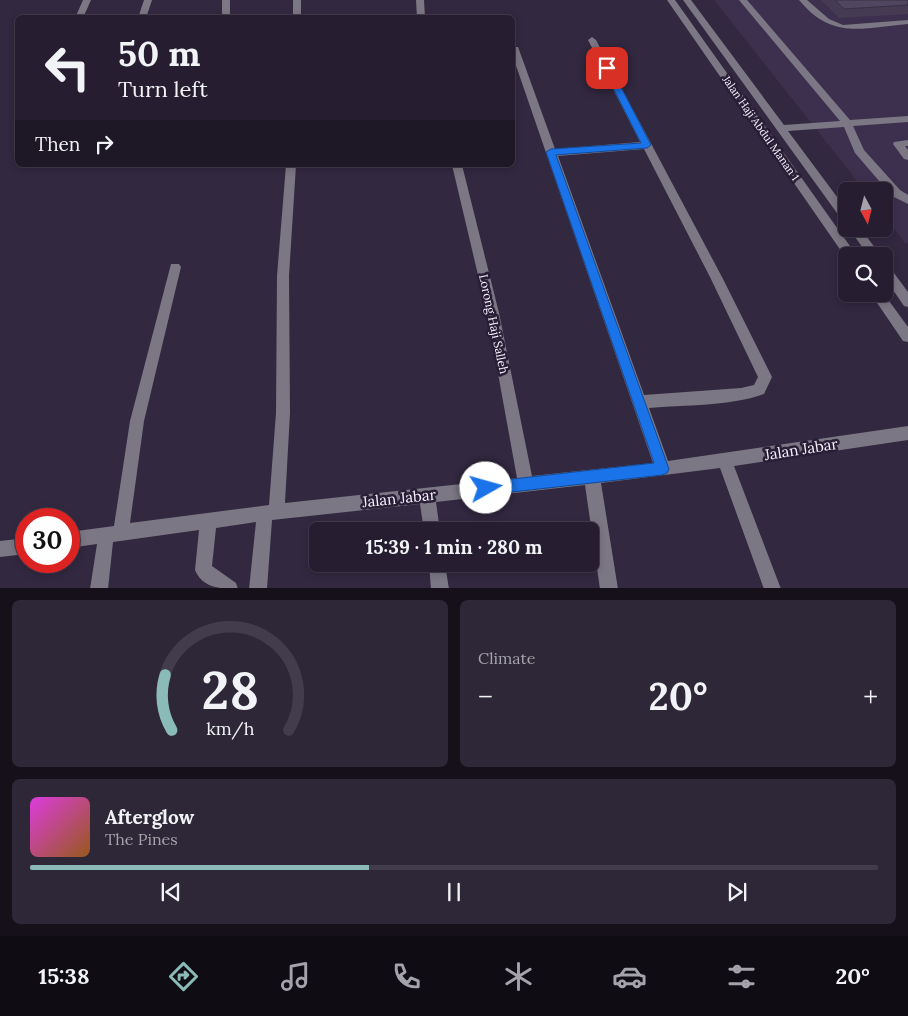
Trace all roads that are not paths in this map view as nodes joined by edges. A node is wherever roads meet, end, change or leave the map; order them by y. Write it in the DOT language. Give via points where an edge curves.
graph roads {
  1 [pos="87,0"];
  2 [pos="148,0"];
  3 [pos="226,0"];
  4 [pos="297,0"];
  5 [pos="420,0"];
  6 [pos="671,0"];
  7 [pos="687,0"];
  8 [pos="742,0"];
  9 [pos="803,0"];
  10 [pos="80,15"];
  11 [pos="143,15"];
  12 [pos="226,15"];
  13 [pos="297,15"];
  14 [pos="421,15"];
  15 [pos="908,22"];
  16 [pos="592,40"];
  17 [pos="515,52"];
  18 [pos="908,119"];
  19 [pos="847,123"];
  20 [pos="781,128"];
  21 [pos="908,143"];
  22 [pos="647,145"];
  23 [pos="551,152"];
  24 [pos="908,158"];
  25 [pos="291,167"];
  26 [pos="457,167"];
  27 [pos="908,200"];
  28 [pos="838,206"];
  29 [pos="845,247"];
  30 [pos="174,267"];
  31 [pos="893,281"];
  32 [pos="884,302"];
  33 [pos="908,302"];
  34 [pos="908,337"];
  35 [pos="639,402"];
  36 [pos="908,433"];
  37 [pos="725,461"];
  38 [pos="662,469"];
  39 [pos="592,477"];
  40 [pos="526,484"];
  41 [pos="427,495"];
  42 [pos="270,512"];
  43 [pos="208,522"];
  44 [pos="431,522"];
  45 [pos="114,534"];
  46 [pos="80,539"];
  47 [pos="15,547"];
  48 [pos="0,549"];
  49 [pos="437,572"];
  50 [pos="99,588"];
  51 [pos="230,588"];
  52 [pos="258,588"];
  53 [pos="440,588"];
  54 [pos="609,588"];
  55 [pos="773,588"];
  1 -- 10 [label="street"];
  2 -- 11 [label="street"];
  3 -- 12 [label="street"];
  4 -- 13 [label="street"];
  5 -- 14 [label="street"];
  6 -- 29 [label="street, Jalan Haji Abdul Manan 1"];
  7 -- 20 [label="street, Jalan Haji Abdul Manan 1"];
  8 -- 19 [label="street"];
  9 -- 15 [label="street" via="823,20 833,25"];
  16 -- 22 [label="street"];
  17 -- 23 [label="street"];
  18 -- 19 [label="street"];
  19 -- 20 [label="street"];
  19 -- 27 [label="street" via="859,151 896,192"];
  20 -- 28 [label="street, Jalan Haji Abdul Manan 1"];
  21 -- 24 [label="street" via="898,144"];
  22 -- 23 [label="street"];
  22 -- 35 [label="street" via="765,377 760,390 741,394"];
  23 -- 35 [label="street"];
  25 -- 42 [label="street" via="284,276 283,413"];
  26 -- 40 [label="street, Lorong Haji Salleh" via="492,313"];
  30 -- 45 [label="street"];
  31 -- 33 [label="street"];
  32 -- 34 [label="street"];
  35 -- 38 [label="street"];
  36 -- 37 [label="street, Jalan Jabar"];
  37 -- 38 [label="street, Jalan Jabar"];
  37 -- 55 [label="street"];
  38 -- 39 [label="street, Jalan Jabar"];
  39 -- 40 [label="street, Jalan Jabar"];
  39 -- 54 [label="street"];
  40 -- 41 [label="street, Jalan Jabar"];
  41 -- 42 [label="street, Jalan Jabar"];
  41 -- 44 [label="street"];
  42 -- 43 [label="street, Jalan Jabar"];
  42 -- 52 [label="street"];
  43 -- 45 [label="street, Jalan Jabar"];
  43 -- 51 [label="street" via="203,570"];
  45 -- 46 [label="street, Jalan Jabar"];
  45 -- 50 [label="street"];
  47 -- 48 [label="street"];
  49 -- 53 [label="street"];
}
